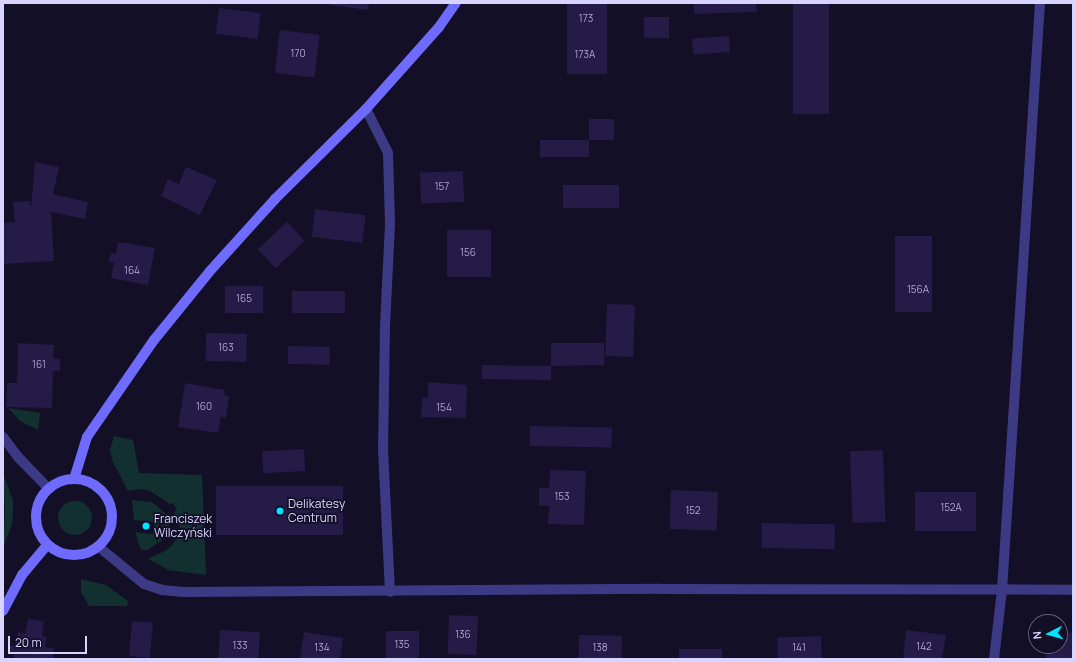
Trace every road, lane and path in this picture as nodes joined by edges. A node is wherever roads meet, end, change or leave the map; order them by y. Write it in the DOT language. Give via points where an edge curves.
graph roads {
  1 [pos="456,3"];
  2 [pos="1040,3"];
  3 [pos="366,109"];
  4 [pos="3,437"];
  5 [pos="74,479"];
  6 [pos="49,489"];
  7 [pos="47,545"];
  8 [pos="99,547"];
  9 [pos="1002,590"];
  10 [pos="1073,590"];
  11 [pos="390,592"];
  12 [pos="3,611"];
  13 [pos="994,659"];
  1 -- 3 [label="street" via="439,27"];
  2 -- 9 [label="street"];
  3 -- 5 [label="street" via="275,199 210,271 154,340 87,437"];
  3 -- 11 [label="street" via="388,154 390,224 383,448"];
  4 -- 6 [label="street"];
  5 -- 6 [label="street" via="67,479"];
  5 -- 8 [label="street" via="92,483 102,490 109,501 113,513 112,526 107,538"];
  6 -- 7 [label="street" via="39,501 36,513 37,524"];
  7 -- 8 [label="street" via="67,556 79,556"];
  7 -- 12 [label="street" via="22,575"];
  8 -- 11 [label="street" via="144,584 162,590"];
  9 -- 10 [label="street"];
  9 -- 11 [label="street"];
  9 -- 13 [label="street"];
}
